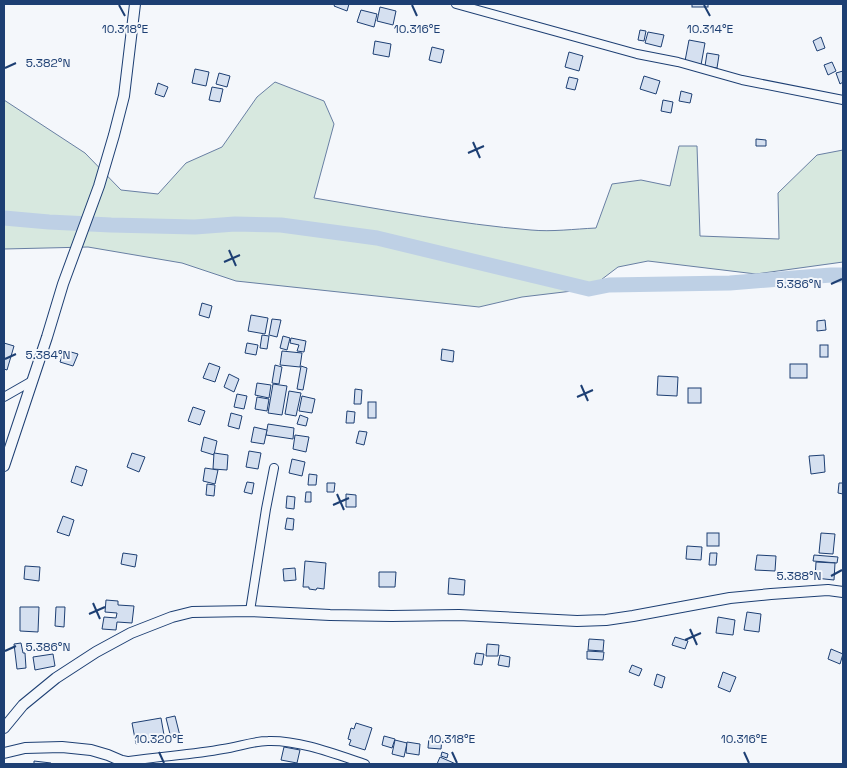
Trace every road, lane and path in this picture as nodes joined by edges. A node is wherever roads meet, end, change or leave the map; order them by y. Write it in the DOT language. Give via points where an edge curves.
graph roads {
  1 [pos="135,4"];
  2 [pos="456,4"];
  3 [pos="843,100"];
  4 [pos="32,381"];
  5 [pos="4,397"];
  6 [pos="4,466"];
  7 [pos="274,468"];
  8 [pos="843,592"];
  9 [pos="250,611"];
  10 [pos="4,728"];
  11 [pos="4,753"];
  12 [pos="122,761"];
  13 [pos="137,764"];
  14 [pos="364,764"];
  1 -- 4 [label="street" via="124,96 114,135"];
  2 -- 3 [label="street" via="637,54"];
  4 -- 5 [label="street"];
  4 -- 6 [label="street"];
  7 -- 9 [label="street"];
  8 -- 9 [label="street" via="828,590 730,598 606,620"];
  9 -- 10 [label="street" via="192,612 130,634 56,678 23,705"];
  11 -- 12 [label="street" via="25,748 62,747 91,750"];
  12 -- 13 [label="street"];
  12 -- 14 [label="street" via="269,741 309,747"];
}
